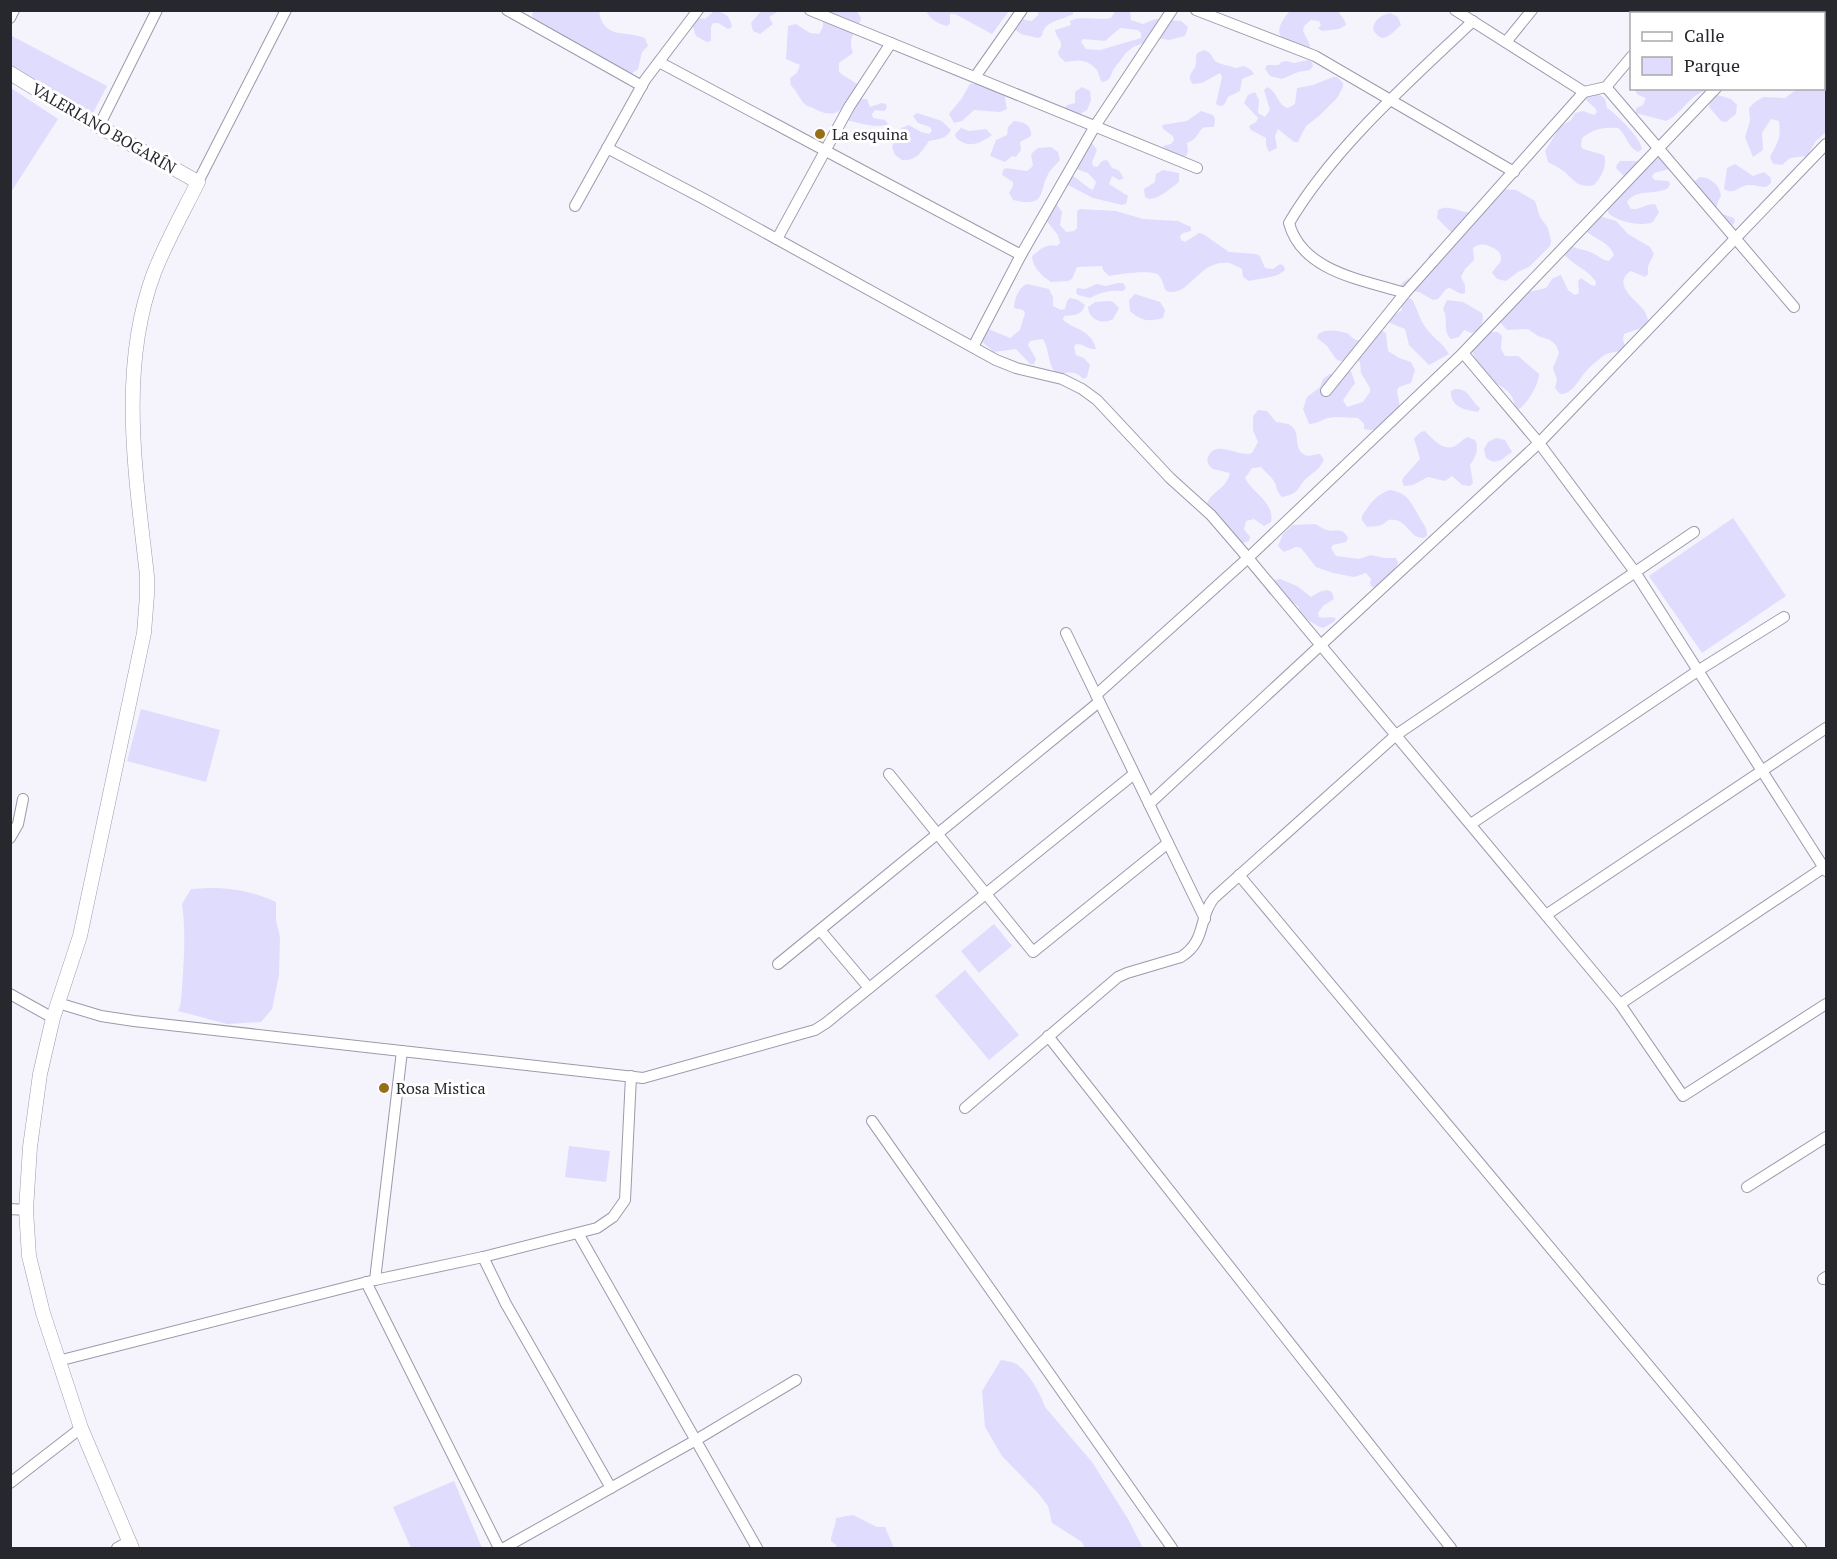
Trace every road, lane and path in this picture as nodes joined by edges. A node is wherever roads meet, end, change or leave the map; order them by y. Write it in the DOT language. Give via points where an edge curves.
graph roads {
  1 [pos="14,10"];
  2 [pos="157,10"];
  3 [pos="286,10"];
  4 [pos="507,10"];
  5 [pos="698,10"];
  6 [pos="810,10"];
  7 [pos="1022,10"];
  8 [pos="1172,10"];
  9 [pos="1196,10"];
  10 [pos="1455,10"];
  11 [pos="1532,10"];
  12 [pos="826,13"];
  13 [pos="10,18"];
  14 [pos="1473,21"];
  15 [pos="1506,42"];
  16 [pos="891,43"];
  17 [pos="1630,58"];
  18 [pos="658,62"];
  19 [pos="10,73"];
  20 [pos="975,77"];
  21 [pos="642,86"];
  22 [pos="1606,87"];
  23 [pos="1714,90"];
  24 [pos="1584,92"];
  25 [pos="1390,100"];
  26 [pos="99,126"];
  27 [pos="1095,126"];
  28 [pos="1827,144"];
  29 [pos="607,148"];
  30 [pos="1659,148"];
  31 [pos="824,151"];
  32 [pos="1197,168"];
  33 [pos="1514,172"];
  34 [pos="198,182"];
  35 [pos="575,206"];
  36 [pos="777,239"];
  37 [pos="1736,239"];
  38 [pos="1021,255"];
  39 [pos="1405,293"];
  40 [pos="1794,308"];
  41 [pos="973,347"];
  42 [pos="1463,353"];
  43 [pos="1326,391"];
  44 [pos="1539,442"];
  45 [pos="1694,532"];
  46 [pos="1248,558"];
  47 [pos="1635,572"];
  48 [pos="1784,616"];
  49 [pos="1066,633"];
  50 [pos="1321,645"];
  51 [pos="1699,670"];
  52 [pos="1098,699"];
  53 [pos="1827,728"];
  54 [pos="1396,735"];
  55 [pos="1763,770"];
  56 [pos="889,774"];
  57 [pos="1134,774"];
  58 [pos="24,799"];
  59 [pos="1149,804"];
  60 [pos="1471,824"];
  61 [pos="938,834"];
  62 [pos="10,838"];
  63 [pos="1168,843"];
  64 [pos="1826,868"];
  65 [pos="1239,875"];
  66 [pos="986,894"];
  67 [pos="1546,915"];
  68 [pos="1205,919"];
  69 [pos="820,930"];
  70 [pos="778,964"];
  71 [pos="869,988"];
  72 [pos="10,994"];
  73 [pos="58,1003"];
  74 [pos="1620,1004"];
  75 [pos="1827,1004"];
  76 [pos="53,1018"];
  77 [pos="1048,1036"];
  78 [pos="402,1051"];
  79 [pos="631,1076"];
  80 [pos="965,1108"];
  81 [pos="872,1121"];
  82 [pos="1827,1137"];
  83 [pos="1747,1186"];
  84 [pos="10,1209"];
  85 [pos="26,1210"];
  86 [pos="579,1235"];
  87 [pos="483,1257"];
  88 [pos="370,1281"];
  89 [pos="58,1361"];
  90 [pos="796,1380"];
  91 [pos="81,1428"];
  92 [pos="696,1440"];
  93 [pos="10,1484"];
  94 [pos="611,1488"];
  95 [pos="126,1546"];
  96 [pos="501,1548"];
  97 [pos="757,1548"];
  98 [pos="1172,1548"];
  99 [pos="1450,1548"];
  100 [pos="1801,1548"];
  1 -- 13 [label="street"];
  2 -- 26 [label="street"];
  3 -- 34 [label="street"];
  4 -- 21 [label="street"];
  5 -- 18 [label="street"];
  6 -- 12 [label="street"];
  7 -- 20 [label="street"];
  8 -- 27 [label="street"];
  9 -- 25 [label="street" via="1316,56"];
  10 -- 14 [label="street"];
  11 -- 15 [label="street"];
  12 -- 16 [label="street"];
  14 -- 15 [label="street"];
  14 -- 25 [label="street"];
  15 -- 24 [label="street"];
  16 -- 20 [label="street"];
  16 -- 31 [label="street"];
  17 -- 22 [label="street"];
  18 -- 21 [label="street"];
  18 -- 31 [label="street"];
  19 -- 26 [label="street, VALERIANO BOGARÍN"];
  20 -- 27 [label="street"];
  21 -- 29 [label="street"];
  22 -- 24 [label="street"];
  22 -- 30 [label="street"];
  23 -- 30 [label="street"];
  24 -- 33 [label="street"];
  25 -- 33 [label="street"];
  25 -- 39 [label="street" via="1318,179 1289,223 1293,236 1328,269"];
  26 -- 34 [label="street, VALERIANO BOGARÍN"];
  27 -- 32 [label="street"];
  27 -- 38 [label="street"];
  28 -- 37 [label="street"];
  29 -- 35 [label="street"];
  29 -- 36 [label="street"];
  30 -- 37 [label="street"];
  30 -- 42 [label="street"];
  31 -- 36 [label="street"];
  31 -- 38 [label="street"];
  33 -- 39 [label="street"];
  34 -- 73 [label="street" via="154,272 135,352 132,401 147,576 146,614 80,936"];
  36 -- 41 [label="street"];
  37 -- 40 [label="street"];
  37 -- 44 [label="street"];
  38 -- 41 [label="street"];
  39 -- 43 [label="street"];
  41 -- 46 [label="street" via="1016,368 1062,379 1097,400"];
  42 -- 44 [label="street"];
  42 -- 46 [label="street"];
  44 -- 47 [label="street"];
  44 -- 50 [label="street"];
  45 -- 47 [label="street"];
  46 -- 50 [label="street"];
  46 -- 52 [label="street"];
  47 -- 51 [label="street"];
  47 -- 54 [label="street"];
  48 -- 51 [label="street"];
  49 -- 52 [label="street"];
  50 -- 54 [label="street"];
  50 -- 59 [label="street"];
  51 -- 55 [label="street"];
  51 -- 60 [label="street"];
  52 -- 57 [label="street"];
  52 -- 61 [label="street"];
  53 -- 55 [label="street"];
  54 -- 60 [label="street"];
  54 -- 65 [label="street"];
  55 -- 64 [label="street"];
  55 -- 67 [label="street"];
  56 -- 61 [label="street"];
  57 -- 59 [label="street"];
  57 -- 66 [label="street"];
  58 -- 62 [label="street"];
  59 -- 63 [label="street"];
  60 -- 67 [label="street"];
  61 -- 66 [label="street"];
  61 -- 69 [label="street"];
  63 -- 66 [label="street" via="1033,952"];
  63 -- 68 [label="street"];
  64 -- 74 [label="street"];
  65 -- 68 [label="street" via="1210,903"];
  65 -- 100 [label="street"];
  66 -- 71 [label="street"];
  67 -- 74 [label="street"];
  68 -- 77 [label="street" via="1196,943 1187,953 1118,977"];
  69 -- 70 [label="street"];
  69 -- 71 [label="street"];
  71 -- 79 [label="street" via="815,1030 643,1078"];
  72 -- 76 [label="street"];
  73 -- 76 [label="street"];
  73 -- 78 [label="street" via="134,1021"];
  74 -- 75 [label="street" via="1683,1095"];
  76 -- 85 [label="street" via="33,1117"];
  77 -- 80 [label="street"];
  77 -- 99 [label="street"];
  78 -- 79 [label="street"];
  78 -- 88 [label="street"];
  79 -- 86 [label="street" via="625,1200 607,1222"];
  81 -- 98 [label="street"];
  82 -- 83 [label="street"];
  84 -- 85 [label="street"];
  85 -- 89 [label="street" via="32,1276"];
  86 -- 87 [label="street"];
  86 -- 92 [label="street"];
  87 -- 88 [label="street"];
  87 -- 94 [label="street"];
  88 -- 89 [label="street"];
  88 -- 96 [label="street"];
  89 -- 91 [label="street"];
  90 -- 92 [label="street"];
  91 -- 93 [label="street"];
  91 -- 95 [label="street"];
  92 -- 94 [label="street"];
  92 -- 97 [label="street"];
  94 -- 96 [label="street"];
}
